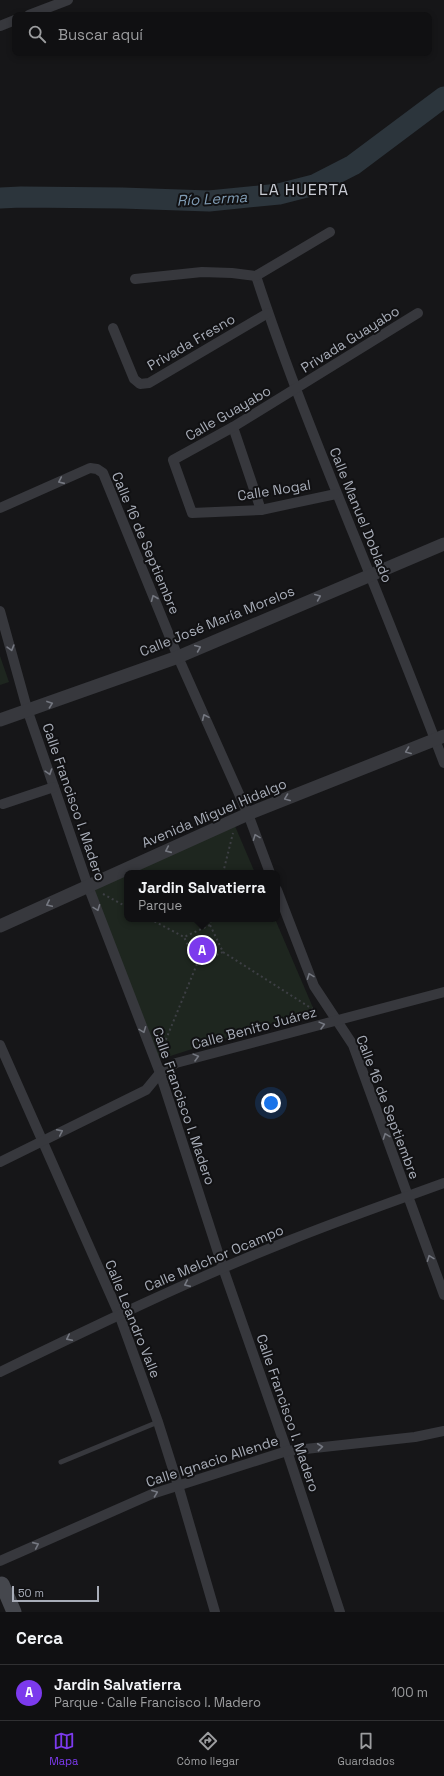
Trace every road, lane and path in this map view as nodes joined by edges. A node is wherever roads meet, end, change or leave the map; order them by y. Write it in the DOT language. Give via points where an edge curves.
graph roads {
  1 [pos="68,0"];
  2 [pos="37,12"];
  3 [pos="12,21"];
  4 [pos="0,26"];
  5 [pos="330,232"];
  6 [pos="256,276"];
  7 [pos="135,279"];
  8 [pos="268,313"];
  9 [pos="418,313"];
  10 [pos="113,328"];
  11 [pos="296,389"];
  12 [pos="234,427"];
  13 [pos="336,494"];
  14 [pos="0,508"];
  15 [pos="262,510"];
  16 [pos="192,513"];
  17 [pos="444,544"];
  18 [pos="370,575"];
  19 [pos="0,611"];
  20 [pos="178,657"];
  21 [pos="28,712"];
  22 [pos="0,720"];
  23 [pos="440,738"];
  24 [pos="444,763"];
  25 [pos="54,787"];
  26 [pos="3,804"];
  27 [pos="248,814"];
  28 [pos="233,832"];
  29 [pos="133,870"];
  30 [pos="224,870"];
  31 [pos="269,870"];
  32 [pos="124,874"];
  33 [pos="94,889"];
  34 [pos="280,898"];
  35 [pos="124,905"];
  36 [pos="156,922"];
  37 [pos="210,922"];
  38 [pos="210,925"];
  39 [pos="0,926"];
  40 [pos="184,937"];
  41 [pos="223,952"];
  42 [pos="197,964"];
  43 [pos="444,992"];
  44 [pos="314,1010"];
  45 [pos="337,1021"];
  46 [pos="0,1045"];
  47 [pos="161,1052"];
  48 [pos="160,1072"];
  49 [pos="42,1141"];
  50 [pos="0,1162"];
  51 [pos="444,1183"];
  52 [pos="407,1197"];
  53 [pos="223,1268"];
  54 [pos="444,1295"];
  55 [pos="119,1314"];
  56 [pos="0,1372"];
  57 [pos="158,1422"];
  58 [pos="444,1431"];
  59 [pos="287,1451"];
  60 [pos="61,1462"];
  61 [pos="178,1485"];
  62 [pos="0,1560"];
  63 [pos="1,1583"];
  64 [pos="14,1612"];
  65 [pos="215,1612"];
  66 [pos="340,1612"];
  1 -- 2 [label="street"];
  3 -- 4 [label="street"];
  5 -- 6 [label="street"];
  6 -- 7 [label="street" via="202,272"];
  6 -- 8 [label="street, Calle Manuel Doblado"];
  8 -- 10 [label="street, Privada Fresno" via="149,383 140,384 134,379"];
  8 -- 11 [label="street, Calle Manuel Doblado"];
  9 -- 11 [label="street, Privada Guayabo"];
  11 -- 12 [label="street, Calle Guayabo"];
  11 -- 13 [label="street, Calle Manuel Doblado"];
  12 -- 15 [label="street"];
  12 -- 16 [label="street, Calle Guayabo" via="173,460"];
  13 -- 15 [label="street, Calle Nogal"];
  13 -- 18 [label="street, Calle Manuel Doblado"];
  20 -- 14 [label="street, Calle 16 de Septiembre, one-way" via="103,473 90,468"];
  15 -- 16 [label="street, Calle Nogal"];
  17 -- 18 [label="street, Calle José María Morelos"];
  20 -- 18 [label="street, Calle José María Morelos, one-way"];
  18 -- 23 [label="street, Calle Manuel Doblado"];
  19 -- 21 [label="street, Calle Francisco I. Madero, one-way"];
  21 -- 20 [label="street, Calle José María Morelos, one-way"];
  27 -- 20 [label="street, Calle 16 de Septiembre, one-way"];
  21 -- 22 [label="street, Calle José María Morelos"];
  21 -- 25 [label="street, Calle Francisco I. Madero, one-way"];
  23 -- 24 [label="street, Calle Manuel Doblado"];
  23 -- 27 [label="street, Avenida Miguel Hidalgo, one-way"];
  25 -- 26 [label="street"];
  25 -- 33 [label="street, Calle Francisco I. Madero"];
  27 -- 29 [label="street, Avenida Miguel Hidalgo, one-way"];
  31 -- 27 [label="street, Calle 16 de Septiembre, one-way"];
  28 -- 30 [label="path"];
  32 -- 33 [label="street, Avenida Miguel Hidalgo, one-way"];
  33 -- 35 [label="path"];
  33 -- 39 [label="street, Avenida Miguel Hidalgo, one-way"];
  33 -- 48 [label="street, Calle Francisco I. Madero, one-way"];
  45 -- 34 [label="street, Calle 16 de Septiembre, one-way" via="314,986"];
  36 -- 40 [label="path"];
  37 -- 38 [label="path"];
  38 -- 40 [label="path"];
  38 -- 41 [label="path"];
  40 -- 42 [label="path"];
  41 -- 42 [label="path"];
  41 -- 44 [label="path"];
  42 -- 47 [label="path"];
  43 -- 45 [label="street, Calle Benito Juárez"];
  48 -- 45 [label="street, Calle Benito Juárez, one-way" via="176,1063"];
  52 -- 45 [label="street, Calle 16 de Septiembre, one-way" via="353,1045"];
  46 -- 49 [label="street, Calle Leandro Valle"];
  49 -- 48 [label="street, Calle Benito Juárez, one-way" via="146,1090"];
  48 -- 53 [label="street, Calle Francisco I. Madero"];
  49 -- 50 [label="street, Calle Benito Juárez"];
  49 -- 55 [label="street, Calle Leandro Valle"];
  51 -- 52 [label="street, Calle Melchor Ocampo"];
  52 -- 53 [label="street, Calle Melchor Ocampo" via="289,1240"];
  54 -- 52 [label="street, Calle 16 de Septiembre, one-way"];
  53 -- 55 [label="street, Calle Melchor Ocampo, one-way"];
  53 -- 59 [label="street, Calle Francisco I. Madero"];
  55 -- 56 [label="street, Calle Melchor Ocampo, one-way"];
  55 -- 57 [label="street, Calle Leandro Valle"];
  57 -- 60 [label="lane"];
  57 -- 61 [label="street, Calle Leandro Valle"];
  59 -- 58 [label="street, Calle Ignacio Allende, one-way" via="415,1437"];
  59 -- 61 [label="street, Calle Ignacio Allende"];
  59 -- 66 [label="street, Calle Francisco I. Madero"];
  62 -- 61 [label="street, Calle Ignacio Allende, one-way"];
  61 -- 65 [label="street, Calle Leandro Valle"];
  63 -- 64 [label="main road"];
}
